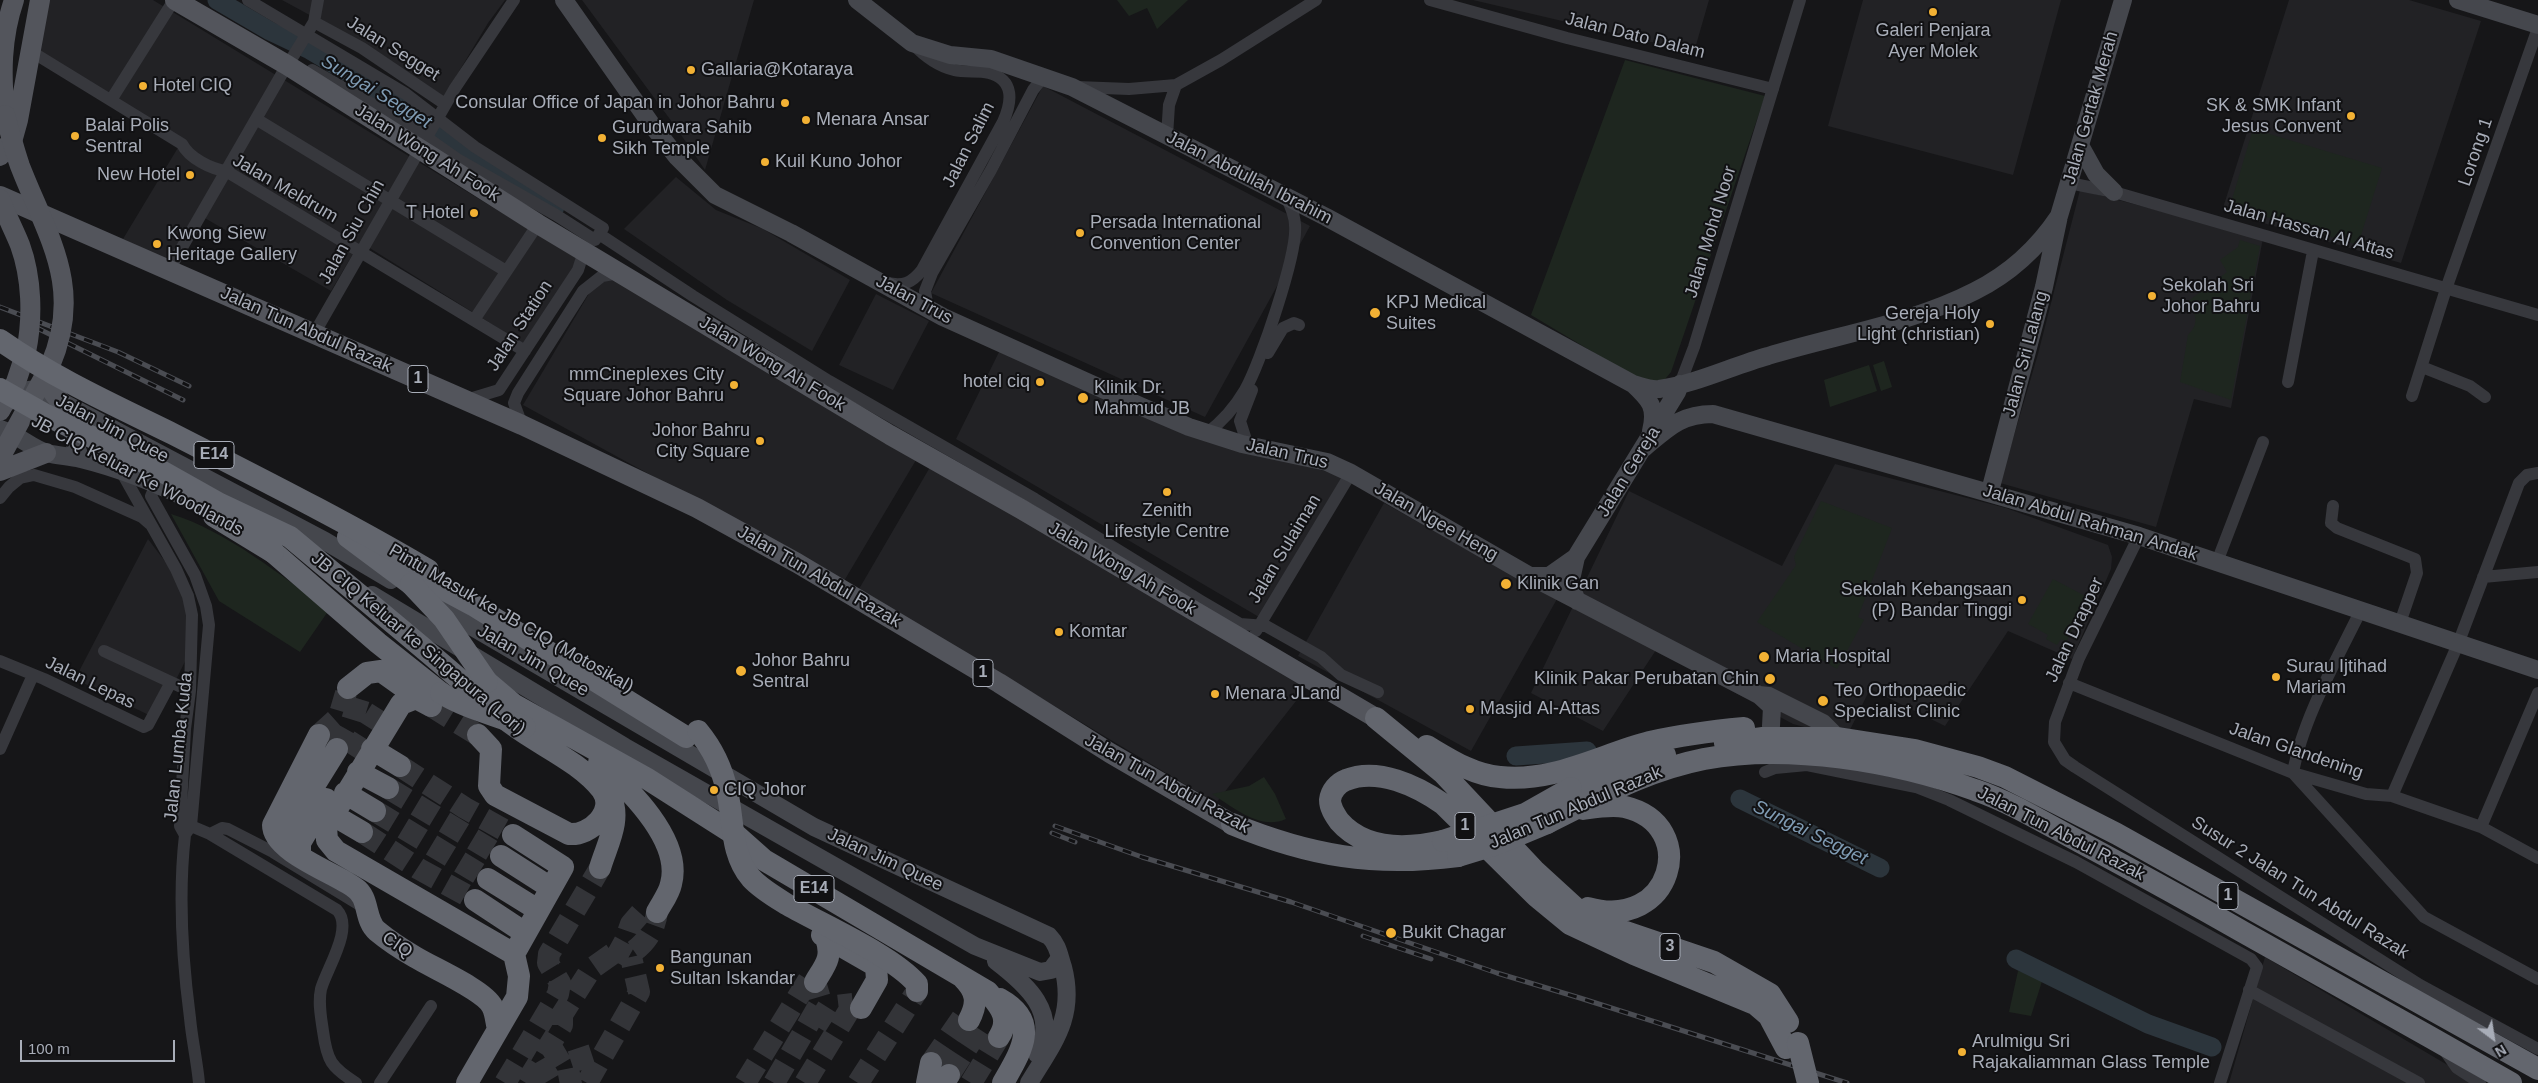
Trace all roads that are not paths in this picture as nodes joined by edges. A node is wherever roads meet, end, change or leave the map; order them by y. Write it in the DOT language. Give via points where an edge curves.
graph roads {
  1 [pos="14,0"];
  2 [pos="40,0"];
  3 [pos="174,0"];
  4 [pos="195,0"];
  5 [pos="248,0"];
  6 [pos="318,0"];
  7 [pos="514,0"];
  8 [pos="564,0"];
  9 [pos="857,0"];
  10 [pos="1316,0"];
  11 [pos="1430,0"];
  12 [pos="1800,0"];
  13 [pos="2123,0"];
  14 [pos="2458,0"];
  15 [pos="314,22"];
  16 [pos="2538,26"];
  17 [pos="305,36"];
  18 [pos="912,43"];
  19 [pos="32,52"];
  20 [pos="291,58"];
  21 [pos="1048,78"];
  22 [pos="1176,84"];
  23 [pos="1072,87"];
  24 [pos="1773,89"];
  25 [pos="111,100"];
  26 [pos="446,104"];
  27 [pos="437,118"];
  28 [pos="256,119"];
  29 [pos="1168,136"];
  30 [pos="424,139"];
  31 [pos="2081,147"];
  32 [pos="0,156"];
  33 [pos="226,171"];
  34 [pos="2069,183"];
  35 [pos="2114,192"];
  36 [pos="1286,196"];
  37 [pos="0,198"];
  38 [pos="390,200"];
  39 [pos="2059,216"];
  40 [pos="538,224"];
  41 [pos="599,234"];
  42 [pos="584,251"];
  43 [pos="2313,251"];
  44 [pos="360,252"];
  45 [pos="2027,257"];
  46 [pos="169,270"];
  47 [pos="2048,270"];
  48 [pos="506,271"];
  49 [pos="619,273"];
  50 [pos="877,282"];
  51 [pos="2446,289"];
  52 [pos="928,308"];
  53 [pos="2538,315"];
  54 [pos="474,320"];
  55 [pos="1299,326"];
  56 [pos="314,334"];
  57 [pos="0,340"];
  58 [pos="525,352"];
  59 [pos="0,357"];
  60 [pos="2422,367"];
  61 [pos="45,376"];
  62 [pos="2288,382"];
  63 [pos="1633,384"];
  64 [pos="1680,384"];
  65 [pos="5,386"];
  66 [pos="2412,396"];
  67 [pos="2485,397"];
  68 [pos="466,400"];
  69 [pos="0,401"];
  70 [pos="61,402"];
  71 [pos="0,411"];
  72 [pos="102,424"];
  73 [pos="522,425"];
  74 [pos="8,431"];
  75 [pos="1207,433"];
  76 [pos="2263,442"];
  77 [pos="1248,446"];
  78 [pos="1644,448"];
  79 [pos="46,452"];
  80 [pos="0,458"];
  81 [pos="81,459"];
  82 [pos="121,470"];
  83 [pos="0,471"];
  84 [pos="1351,473"];
  85 [pos="2538,473"];
  86 [pos="163,486"];
  87 [pos="1990,491"];
  88 [pos="0,497"];
  89 [pos="226,505"];
  90 [pos="2333,506"];
  91 [pos="154,527"];
  92 [pos="348,536"];
  93 [pos="2139,536"];
  94 [pos="1576,557"];
  95 [pos="2217,562"];
  96 [pos="2538,572"];
  97 [pos="1530,576"];
  98 [pos="2483,577"];
  99 [pos="1577,601"];
  100 [pos="2361,610"];
  101 [pos="2400,623"];
  102 [pos="1255,636"];
  103 [pos="2458,644"];
  104 [pos="104,651"];
  105 [pos="0,661"];
  106 [pos="2538,670"];
  107 [pos="33,675"];
  108 [pos="171,682"];
  109 [pos="2069,683"];
  110 [pos="349,690"];
  111 [pos="407,690"];
  112 [pos="190,691"];
  113 [pos="1378,692"];
  114 [pos="2538,693"];
  115 [pos="1759,695"];
  116 [pos="383,708"];
  117 [pos="1376,718"];
  118 [pos="1771,726"];
  119 [pos="478,735"];
  120 [pos="1838,738"];
  121 [pos="2054,742"];
  122 [pos="0,749"];
  123 [pos="341,749"];
  124 [pos="400,766"];
  125 [pos="1765,772"];
  126 [pos="2294,773"];
  127 [pos="1500,778"];
  128 [pos="388,788"];
  129 [pos="1462,792"];
  130 [pos="345,793"];
  131 [pos="2392,796"];
  132 [pos="1575,810"];
  133 [pos="375,811"];
  134 [pos="333,815"];
  135 [pos="2044,823"];
  136 [pos="1232,824"];
  137 [pos="1467,827"];
  138 [pos="2481,827"];
  139 [pos="186,829"];
  140 [pos="362,832"];
  141 [pos="210,834"];
  142 [pos="514,835"];
  143 [pos="2046,847"];
  144 [pos="1451,848"];
  145 [pos="290,850"];
  146 [pos="2084,855"];
  147 [pos="501,856"];
  148 [pos="2538,858"];
  149 [pos="601,864"];
  150 [pos="488,879"];
  151 [pos="551,888"];
  152 [pos="475,900"];
  153 [pos="1570,904"];
  154 [pos="366,909"];
  155 [pos="538,910"];
  156 [pos="652,910"];
  157 [pos="526,933"];
  158 [pos="824,936"];
  159 [pos="975,946"];
  160 [pos="514,954"];
  161 [pos="1634,954"];
  162 [pos="1060,958"];
  163 [pos="2538,979"];
  164 [pos="812,981"];
  165 [pos="977,985"];
  166 [pos="2249,990"];
  167 [pos="917,992"];
  168 [pos="431,1006"];
  169 [pos="857,1006"];
  170 [pos="1043,1014"];
  171 [pos="1065,1021"];
  172 [pos="498,1029"];
  173 [pos="985,1029"];
  174 [pos="2440,1043"];
  175 [pos="1792,1045"];
  176 [pos="2536,1062"];
  177 [pos="199,1083"];
  178 [pos="356,1083"];
  179 [pos="380,1083"];
  180 [pos="467,1083"];
  181 [pos="1003,1083"];
  182 [pos="1020,1083"];
  183 [pos="1029,1083"];
  184 [pos="1795,1083"];
  185 [pos="1808,1083"];
  186 [pos="2220,1083"];
  187 [pos="2418,1083"];
  188 [pos="2480,1083"];
  189 [pos="2511,1083"];
  1 -- 61 [label="main road, bridge" via="8,16 2,61 5,115 20,165 57,257 65,293 64,318"];
  2 -- 19 [label="main road"];
  3 -- 20 [label="main road, Jalan Wong Ah Fook"];
  3 -- 25 [label="street"];
  4 -- 20 [label="street"];
  5 -- 17 [label="street"];
  6 -- 15 [label="street"];
  7 -- 26 [label="street, Jalan Siu Chin"];
  8 -- 50 [label="main road, Jalan Trus" via="651,124 705,187 723,200 791,233"];
  9 -- 18 [label="main road, Jalan Abdullah Ibrahim"];
  10 -- 22 [label="street"];
  11 -- 24 [label="street, Jalan Dato Dalam"];
  12 -- 24 [label="street, Jalan Mohd Noor"];
  13 -- 31 [label="main road, Jalan Gertak Merah"];
  14 -- 16 [label="main road"];
  15 -- 17 [label="street"];
  15 -- 26 [label="street, Jalan Segget" via="362,48"];
  16 -- 51 [label="street, Lorong 1"];
  17 -- 20 [label="street"];
  17 -- 27 [label="street" via="406,94"];
  18 -- 21 [label="main road, Jalan Abdullah Ibrahim" via="950,55 991,60"];
  18 -- 50 [label="street, Jalan Salim" via="923,56 938,64 954,70 988,73 1001,79 1011,95 1009,108 915,280 906,284"];
  19 -- 25 [label="street, Jalan Meldrum"];
  19 -- 32 [label="main road" via="13,138"];
  20 -- 28 [label="street"];
  20 -- 30 [label="main road, Jalan Wong Ah Fook"];
  21 -- 23 [label="main road, Jalan Abdullah Ibrahim"];
  21 -- 52 [label="street, Jalan Salim" via="1032,90 932,273 925,291"];
  22 -- 23 [label="street" via="1129,89"];
  22 -- 29 [label="street" via="1169,105"];
  23 -- 29 [label="main road, Jalan Abdullah Ibrahim"];
  24 -- 64 [label="street, Jalan Mohd Noor"];
  25 -- 33 [label="street, Jalan Meldrum" via="182,144 186,152 216,170"];
  26 -- 27 [label="street, Jalan Siu Chin"];
  27 -- 30 [label="street, Jalan Siu Chin"];
  27 -- 41 [label="street" via="475,147 603,228"];
  28 -- 33 [label="street"];
  28 -- 38 [label="street"];
  29 -- 36 [label="main road, Jalan Abdullah Ibrahim"];
  30 -- 38 [label="street, Jalan Siu Chin"];
  30 -- 40 [label="main road, Jalan Wong Ah Fook"];
  30 -- 41 [label="street" via="595,240"];
  31 -- 34 [label="main road, Jalan Gertak Merah"];
  31 -- 35 [label="main road" via="2096,174"];
  33 -- 44 [label="street, Jalan Meldrum"];
  33 -- 46 [label="street"];
  34 -- 35 [label="street, Jalan Hassan Al Attas"];
  34 -- 39 [label="main road, Jalan Gertak Merah"];
  35 -- 43 [label="street, Jalan Hassan Al Attas"];
  36 -- 63 [label="main road, Jalan Abdullah Ibrahim"];
  36 -- 75 [label="street" via="1296,224 1294,248 1264,345 1246,390 1224,421"];
  37 -- 46 [label="main road, Jalan Tun Abdul Razak / 1"];
  37 -- 65 [label="main road, bridge" via="20,247 31,317 26,352"];
  38 -- 44 [label="street, Jalan Siu Chin"];
  38 -- 48 [label="street"];
  39 -- 45 [label="main road"];
  39 -- 47 [label="main road, Jalan Sri Lalang"];
  40 -- 42 [label="main road, Jalan Wong Ah Fook"];
  40 -- 48 [label="street"];
  41 -- 102 [label="street" via="830,381 1034,498"];
  42 -- 49 [label="main road, Jalan Wong Ah Fook"];
  42 -- 58 [label="street, Jalan Station" via="578,270"];
  43 -- 51 [label="street, Jalan Hassan Al Attas"];
  43 -- 62 [label="street"];
  44 -- 54 [label="street, Jalan Meldrum"];
  44 -- 56 [label="street, Jalan Siu Chin"];
  45 -- 47 [label="main road" via="2037,259"];
  45 -- 64 [label="main road" via="1976,290 1934,309"];
  46 -- 56 [label="main road, Jalan Tun Abdul Razak / 1"];
  47 -- 87 [label="main road, Jalan Sri Lalang"];
  48 -- 54 [label="street"];
  49 -- 73 [label="street, Jalan Station" via="602,276 591,283 569,312 518,393 514,403"];
  49 -- 102 [label="main road, Jalan Wong Ah Fook" via="890,435"];
  50 -- 52 [label="main road, Jalan Trus"];
  51 -- 53 [label="street, Jalan Hassan Al Attas"];
  51 -- 60 [label="street, Lorong 1"];
  52 -- 75 [label="main road, Jalan Trus" via="1122,398"];
  54 -- 58 [label="street, Jalan Meldrum"];
  55 -- 77 [label="street" via="1288,325 1274,340 1241,415 1241,429"];
  56 -- 68 [label="main road, Jalan Tun Abdul Razak / 1"];
  57 -- 167 [label="highway, Pintu Masuk ke JB CIQ (Motosikal) / E14, bridge" via="62,378 366,534 679,717 712,747 728,792 734,844 741,863 752,878 769,894 881,956 911,978 917,984"];
  58 -- 68 [label="street, Jalan Station" via="499,390"];
  59 -- 92 [label="highway, E14" via="86,406"];
  60 -- 66 [label="street, Lorong 1"];
  60 -- 67 [label="street" via="2470,386"];
  61 -- 70 [label="main road"];
  61 -- 71 [label="main road, Jalan Jim Quee" via="16,393"];
  61 -- 74 [label="main road"];
  63 -- 64 [label="main road, Jalan Abdullah Ibrahim" via="1657,389"];
  63 -- 78 [label="main road, Jalan Abdullah Ibrahim" via="1648,398 1653,408 1654,418"];
  64 -- 78 [label="main road, Jalan Gereja"];
  65 -- 71 [label="main road"];
  65 -- 89 [label="highway, E14, bridge" via="46,415"];
  68 -- 73 [label="main road, Jalan Tun Abdul Razak / 1"];
  69 -- 149 [label="highway, JB CIQ Keluar Ke Woodlands, bridge" via="238,529 273,552 441,693 454,701 504,717 566,752 609,791 614,810 612,836"];
  70 -- 72 [label="main road, Jalan Jim Quee"];
  72 -- 81 [label="main road" via="75,434 73,441"];
  72 -- 89 [label="main road, Jalan Jim Quee"];
  73 -- 136 [label="main road, Jalan Tun Abdul Razak / 1" via="697,508 797,563"];
  74 -- 79 [label="main road, Jalan Jim Quee"];
  74 -- 80 [label="main road"];
  75 -- 77 [label="main road, Jalan Trus"];
  76 -- 95 [label="street"];
  77 -- 84 [label="main road, Jalan Trus" via="1327,462"];
  78 -- 87 [label="main road, Jalan Abdul Rahman Andak" via="1687,416 1713,414"];
  78 -- 94 [label="main road, Jalan Gereja"];
  79 -- 81 [label="main road, Jalan Jim Quee"];
  79 -- 83 [label="main road"];
  81 -- 82 [label="main road, Jalan Jim Quee"];
  82 -- 86 [label="main road, Jalan Jim Quee"];
  82 -- 91 [label="street, Jalan Lumba Kuda"];
  84 -- 97 [label="main road, Jalan Ngee Heng"];
  84 -- 102 [label="street, Jalan Sulaiman"];
  85 -- 98 [label="street" via="2527,475 2519,483"];
  86 -- 89 [label="main road, Jalan Jim Quee"];
  86 -- 139 [label="street, Jalan Lumba Kuda" via="154,489 152,496 195,575 209,625"];
  87 -- 93 [label="main road, Jalan Abdul Rahman Andak"];
  88 -- 91 [label="street" via="20,478 34,475 75,488 142,517"];
  89 -- 119 [label="highway, JB CIQ Keluar ke Singapura (Lori) / E14, bridge" via="290,537 512,725 564,758 600,789 607,799 606,810 593,827 581,834 568,834 496,796 489,786 491,749"];
  89 -- 156 [label="highway, E14, bridge" via="280,546 390,642 443,682 521,715 583,749 624,784 649,812 664,839 672,865 671,884"];
  89 -- 159 [label="main road, Jalan Jim Quee" via="625,747"];
  89 -- 162 [label="main road, Jalan Jim Quee" via="324,541 814,827 1045,934 1056,944"];
  90 -- 101 [label="street" via="2331,523 2337,528 2415,559 2417,573"];
  91 -- 112 [label="street, Jalan Lumba Kuda" via="188,596 192,615"];
  92 -- 158 [label="highway, E14" via="473,605 686,737 699,751 710,772 723,844 732,868 743,884 762,902"];
  92 -- 165 [label="highway, E14, bridge" via="426,600 444,620 487,682 513,704 646,778 737,836 764,860"];
  93 -- 95 [label="main road, Jalan Abdul Rahman Andak"];
  93 -- 109 [label="street, Jalan Drapper"];
  94 -- 97 [label="main road, Jalan Gereja" via="1549,576"];
  94 -- 99 [label="main road, Jalan Gereja" via="1570,584"];
  95 -- 100 [label="main road, Jalan Abdul Rahman Andak"];
  96 -- 98 [label="street"];
  97 -- 99 [label="main road, Jalan Ngee Heng"];
  98 -- 103 [label="street"];
  99 -- 115 [label="main road, Jalan Ngee Heng"];
  100 -- 101 [label="main road, Jalan Abdul Rahman Andak"];
  100 -- 126 [label="street" via="2296,754"];
  101 -- 103 [label="main road, Jalan Abdul Rahman Andak"];
  102 -- 113 [label="street" via="1269,627 1321,658 1341,675"];
  102 -- 117 [label="main road, Jalan Wong Ah Fook"];
  103 -- 106 [label="main road, Jalan Abdul Rahman Andak"];
  103 -- 131 [label="street"];
  104 -- 108 [label="street"];
  105 -- 107 [label="street, Jalan Lepas"];
  107 -- 108 [label="street, Jalan Lepas" via="144,727"];
  107 -- 122 [label="street"];
  108 -- 112 [label="street"];
  109 -- 121 [label="street, Jalan Drapper" via="2055,722"];
  109 -- 126 [label="street, Jalan Glandening"];
  110 -- 111 [label="highway" via="368,673"];
  111 -- 116 [label="highway" via="395,692"];
  111 -- 123 [label="highway" via="412,698"];
  112 -- 139 [label="street, Jalan Lumba Kuda" via="185,729"];
  114 -- 138 [label="street"];
  115 -- 118 [label="main road" via="1772,706"];
  115 -- 120 [label="main road, Jalan Ngee Heng" via="1769,696 1823,723"];
  117 -- 127 [label="highway" via="1452,761"];
  117 -- 129 [label="highway, 3"];
  118 -- 120 [label="highway"];
  118 -- 127 [label="highway" via="1686,735 1614,753 1555,774"];
  120 -- 144 [label="highway, Jalan Tun Abdul Razak / 1, bridge" via="1763,738 1701,747 1613,770"];
  120 -- 176 [label="highway, Jalan Tun Abdul Razak / 1" via="1915,750 2005,777 2117,834"];
  121 -- 176 [label="street, Susur 2 Jalan Tun Abdul Razak" via="2065,760 2075,767"];
  123 -- 124 [label="highway"];
  123 -- 128 [label="highway"];
  123 -- 130 [label="highway"];
  123 -- 145 [label="highway" via="300,843"];
  123 -- 145 [label="highway" via="273,825 275,836"];
  125 -- 143 [label="street" via="1807,765 1916,787"];
  126 -- 131 [label="street, Jalan Glandening" via="2366,794"];
  126 -- 163 [label="street" via="2424,917"];
  127 -- 129 [label="highway" via="1468,786"];
  129 -- 137 [label="highway" via="1459,810"];
  129 -- 153 [label="highway, 3" via="1514,850"];
  130 -- 133 [label="highway"];
  130 -- 134 [label="highway"];
  131 -- 138 [label="street, Jalan Glandening"];
  132 -- 135 [label="highway, Jalan Tun Abdul Razak / 1" via="1603,793 1661,769 1727,756 1790,754 1838,758 1942,779 1978,790"];
  132 -- 144 [label="highway, Jalan Tun Abdul Razak / 1, bridge" via="1494,845"];
  132 -- 153 [label="highway" via="1603,806 1624,807 1641,813 1666,839 1670,856 1660,888 1650,900 1633,909 1612,913"];
  134 -- 140 [label="highway"];
  134 -- 160 [label="highway" via="325,834 336,851"];
  135 -- 143 [label="street"];
  135 -- 146 [label="highway, Jalan Tun Abdul Razak / 1"];
  136 -- 144 [label="highway, Jalan Tun Abdul Razak / 1" via="1284,844 1366,860 1394,861"];
  137 -- 144 [label="highway, 1" via="1427,794 1387,778 1353,777 1340,782 1333,791 1330,800 1335,815 1362,839 1384,845"];
  137 -- 161 [label="highway, 1" via="1553,911 1586,933"];
  138 -- 148 [label="street, Jalan Glandening"];
  139 -- 141 [label="street"];
  139 -- 177 [label="street" via="180,898 187,991"];
  141 -- 154 [label="street" via="222,828 228,829 273,852"];
  141 -- 178 [label="street" via="342,915 344,928 321,989 320,1010 325,1047 331,1062 335,1069"];
  142 -- 151 [label="highway" via="563,866"];
  143 -- 146 [label="street"];
  145 -- 154 [label="highway, CIQ" via="356,888"];
  146 -- 166 [label="street" via="2251,959 2257,967"];
  146 -- 174 [label="highway, Jalan Tun Abdul Razak / 1"];
  147 -- 151 [label="highway"];
  150 -- 155 [label="highway"];
  151 -- 155 [label="highway"];
  152 -- 157 [label="highway"];
  153 -- 175 [label="highway, 3" via="1591,920 1714,962 1750,981 1770,994 1782,1011"];
  154 -- 172 [label="highway, CIQ" via="376,930 414,956 482,994 493,1006"];
  155 -- 157 [label="highway"];
  157 -- 160 [label="highway"];
  158 -- 164 [label="highway" via="824,953"];
  158 -- 169 [label="highway" via="876,966 877,980"];
  159 -- 162 [label="main road" via="1040,972 1051,970"];
  159 -- 170 [label="main road" via="1028,989"];
  160 -- 172 [label="highway" via="517,997"];
  161 -- 175 [label="highway, 3" via="1755,1004 1770,1016"];
  162 -- 171 [label="main road, Jalan Jim Quee" via="1067,993"];
  165 -- 173 [label="highway, E14" via="992,1001 996,1012 995,1023"];
  165 -- 173 [label="highway, E14" via="964,986 969,996 968,1007"];
  165 -- 173 [label="highway" via="1016,1023"];
  165 -- 181 [label="highway, E14" via="1016,1009 1026,1032 1019,1054"];
  166 -- 186 [label="street"];
  166 -- 187 [label="street"];
  168 -- 179 [label="street"];
  170 -- 171 [label="main road" via="1056,1009 1063,1013"];
  170 -- 182 [label="main road" via="1045,1034 1041,1046"];
  171 -- 183 [label="main road"];
  172 -- 180 [label="highway"];
  174 -- 188 [label="street" via="2457,1068"];
  174 -- 189 [label="highway, Jalan Tun Abdul Razak / 1"];
  175 -- 184 [label="highway, 3"];
  175 -- 185 [label="highway, 3, bridge"];
}
